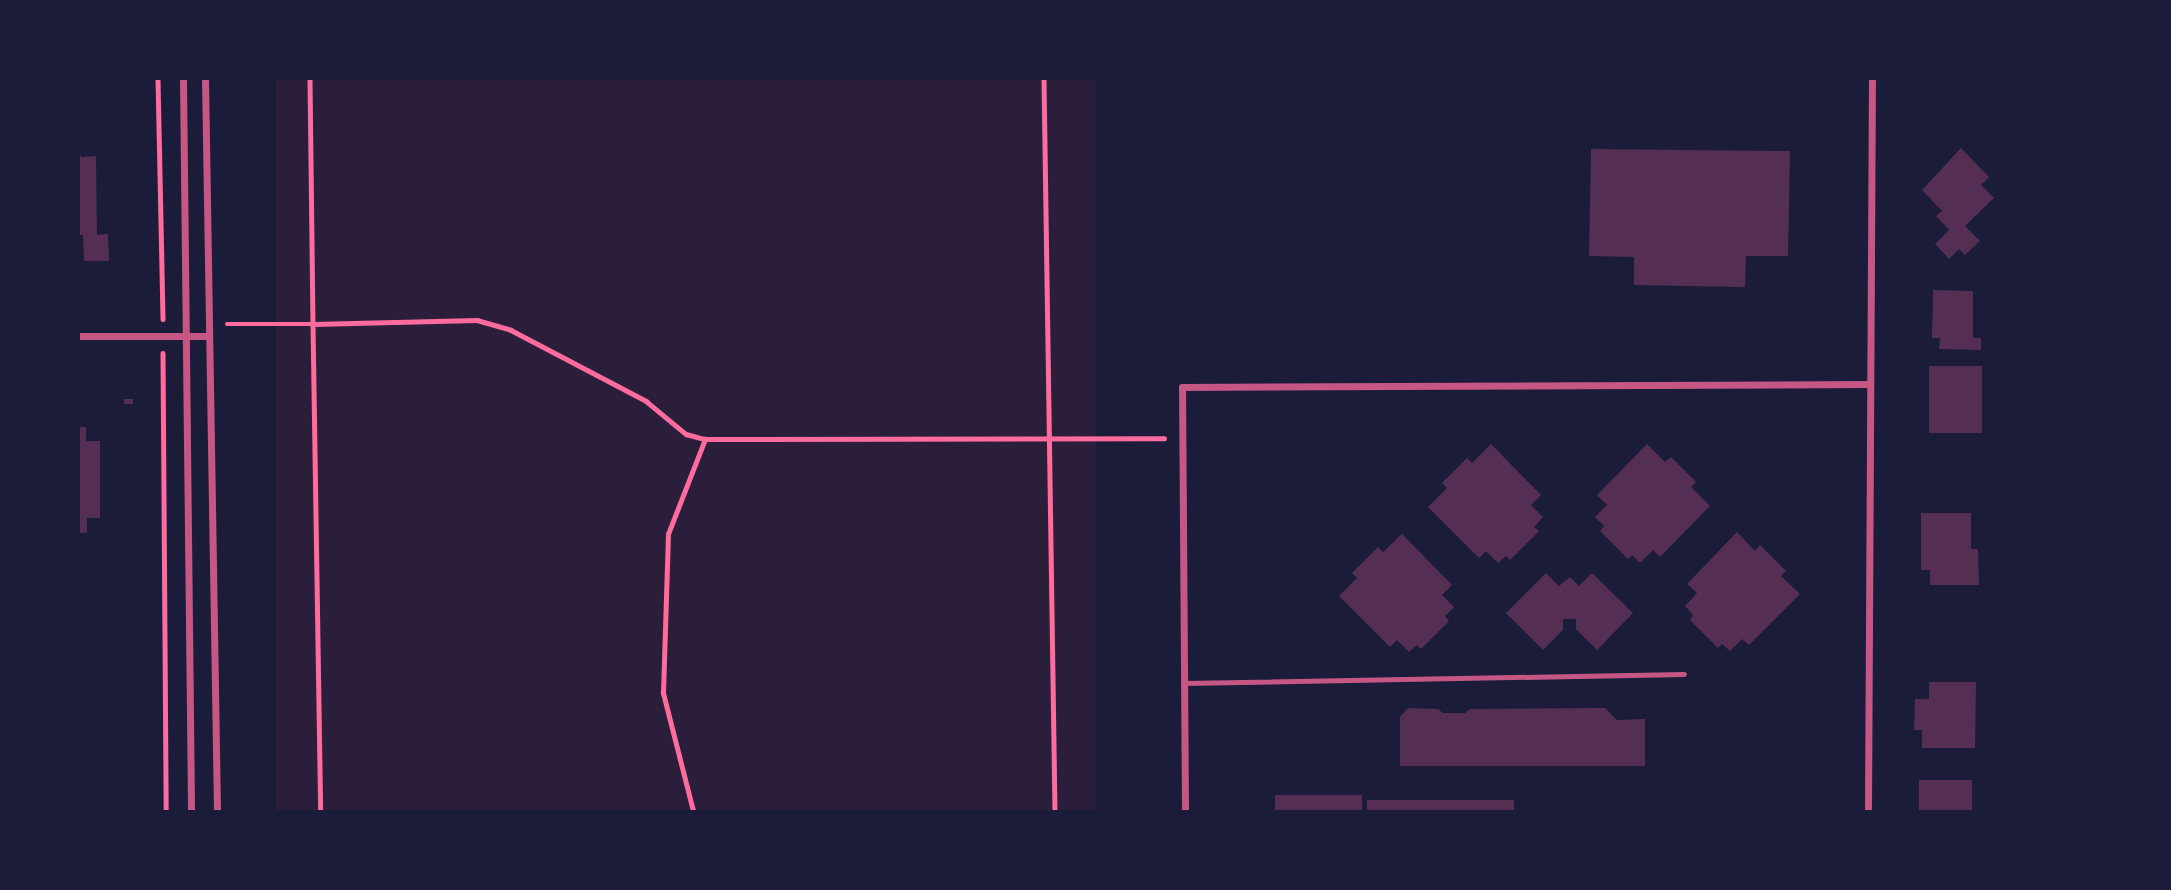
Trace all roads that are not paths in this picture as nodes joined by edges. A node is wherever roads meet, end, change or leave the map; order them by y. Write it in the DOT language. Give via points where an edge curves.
graph roads {
  1 [pos="183,79"];
  2 [pos="205,79"];
  3 [pos="1872,79"];
  4 [pos="79,336"];
  5 [pos="185,336"];
  6 [pos="208,336"];
  7 [pos="1869,384"];
  8 [pos="1684,674"];
  9 [pos="1184,683"];
  10 [pos="191,811"];
  11 [pos="218,811"];
  12 [pos="1185,811"];
  13 [pos="1868,811"];
  1 -- 5 [label="street"];
  2 -- 6 [label="street"];
  3 -- 7 [label="street"];
  4 -- 5 [label="street"];
  5 -- 6 [label="street"];
  5 -- 10 [label="street"];
  6 -- 11 [label="street"];
  7 -- 9 [label="street" via="1182,387"];
  7 -- 13 [label="street"];
  8 -- 9 [label="lane"];
  9 -- 12 [label="street"];
}
